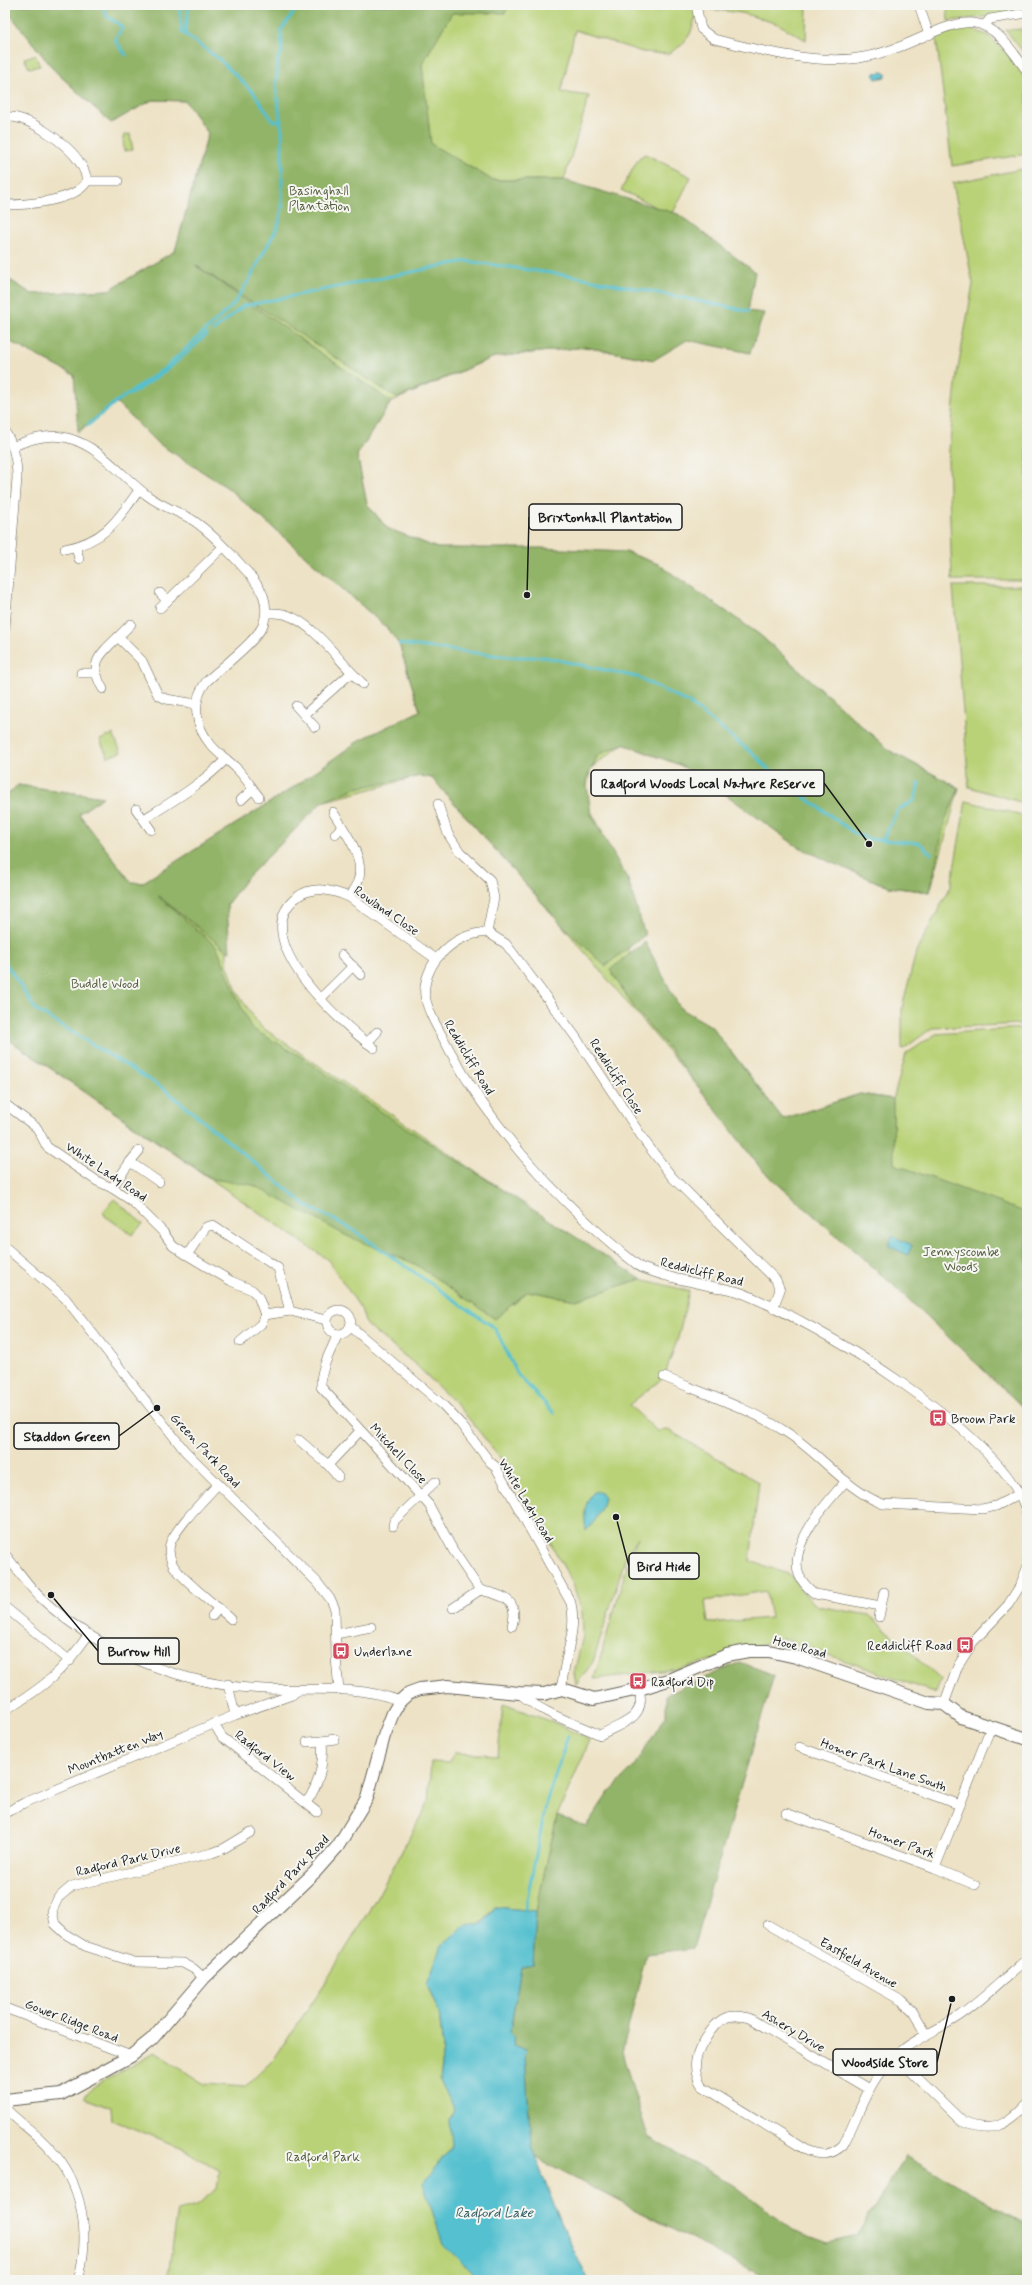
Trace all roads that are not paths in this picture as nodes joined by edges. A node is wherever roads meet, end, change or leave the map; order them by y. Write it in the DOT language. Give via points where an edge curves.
graph roads {
  1 [pos="696,5"];
  2 [pos="919,5"];
  3 [pos="1027,13"];
  4 [pos="984,26"];
  5 [pos="929,35"];
  6 [pos="1027,71"];
  7 [pos="5,117"];
  8 [pos="87,181"];
  9 [pos="118,181"];
  10 [pos="5,205"];
  11 [pos="5,432"];
  12 [pos="12,447"];
  13 [pos="139,490"];
  14 [pos="76,547"];
  15 [pos="223,547"];
  16 [pos="65,549"];
  17 [pos="79,559"];
  18 [pos="160,593"];
  19 [pos="168,601"];
  20 [pos="160,608"];
  21 [pos="266,613"];
  22 [pos="130,624"];
  23 [pos="5,628"];
  24 [pos="118,637"];
  25 [pos="81,673"];
  26 [pos="95,673"];
  27 [pos="351,673"];
  28 [pos="363,684"];
  29 [pos="103,689"];
  30 [pos="196,704"];
  31 [pos="296,706"];
  32 [pos="304,715"];
  33 [pos="315,727"];
  34 [pos="226,759"];
  35 [pos="241,800"];
  36 [pos="438,804"];
  37 [pos="136,809"];
  38 [pos="333,812"];
  39 [pos="144,819"];
  40 [pos="342,827"];
  41 [pos="151,830"];
  42 [pos="334,834"];
  43 [pos="349,897"];
  44 [pos="487,932"];
  45 [pos="342,955"];
  46 [pos="436,959"];
  47 [pos="353,966"];
  48 [pos="361,975"];
  49 [pos="321,998"];
  50 [pos="377,1032"];
  51 [pos="5,1104"];
  52 [pos="139,1151"];
  53 [pos="130,1162"];
  54 [pos="159,1182"];
  55 [pos="112,1188"];
  56 [pos="5,1247"];
  57 [pos="187,1255"];
  58 [pos="774,1308"];
  59 [pos="290,1311"];
  60 [pos="265,1315"];
  61 [pos="326,1320"];
  62 [pos="350,1326"];
  63 [pos="338,1334"];
  64 [pos="240,1342"];
  65 [pos="664,1377"];
  66 [pos="360,1431"];
  67 [pos="299,1440"];
  68 [pos="328,1465"];
  69 [pos="338,1477"];
  70 [pos="846,1481"];
  71 [pos="435,1482"];
  72 [pos="218,1484"];
  73 [pos="1019,1494"];
  74 [pos="420,1496"];
  75 [pos="1027,1515"];
  76 [pos="393,1526"];
  77 [pos="5,1554"];
  78 [pos="1027,1568"];
  79 [pos="480,1590"];
  80 [pos="884,1592"];
  81 [pos="881,1606"];
  82 [pos="5,1607"];
  83 [pos="219,1608"];
  84 [pos="453,1608"];
  85 [pos="212,1616"];
  86 [pos="879,1617"];
  87 [pos="231,1619"];
  88 [pos="512,1626"];
  89 [pos="371,1627"];
  90 [pos="89,1634"];
  91 [pos="336,1634"];
  92 [pos="70,1661"];
  93 [pos="228,1684"];
  94 [pos="562,1689"];
  95 [pos="639,1689"];
  96 [pos="299,1690"];
  97 [pos="339,1690"];
  98 [pos="519,1693"];
  99 [pos="400,1701"];
  100 [pos="944,1704"];
  101 [pos="5,1710"];
  102 [pos="235,1715"];
  103 [pos="214,1724"];
  104 [pos="991,1727"];
  105 [pos="335,1739"];
  106 [pos="1027,1739"];
  107 [pos="322,1741"];
  108 [pos="307,1742"];
  109 [pos="799,1747"];
  110 [pos="306,1803"];
  111 [pos="960,1805"];
  112 [pos="317,1812"];
  113 [pos="5,1813"];
  114 [pos="786,1814"];
  115 [pos="250,1832"];
  116 [pos="935,1868"];
  117 [pos="975,1885"];
  118 [pos="768,1925"];
  119 [pos="1027,1959"];
  120 [pos="204,1978"];
  121 [pos="5,2008"];
  122 [pos="926,2033"];
  123 [pos="131,2056"];
  124 [pos="895,2056"];
  125 [pos="869,2089"];
  126 [pos="5,2100"];
  127 [pos="1027,2104"];
  128 [pos="78,2280"];
  1 -- 5 [label="street" via="701,29 714,39 828,60 863,58 899,48"];
  2 -- 5 [label="street"];
  3 -- 4 [label="street" via="990,19"];
  4 -- 5 [label="street" via="974,23 953,26"];
  4 -- 6 [label="street" via="998,36"];
  7 -- 8 [label="street" via="20,118 33,123 65,146 80,162"];
  8 -- 9 [label="street"];
  8 -- 10 [label="street" via="70,195 24,205"];
  11 -- 12 [label="street"];
  12 -- 13 [label="street" via="48,436 66,437 100,454"];
  12 -- 23 [label="street" via="17,463 17,478"];
  13 -- 14 [label="street" via="113,526 103,534"];
  13 -- 15 [label="street" via="152,500 191,519"];
  14 -- 16 [label="street"];
  14 -- 17 [label="street"];
  15 -- 19 [label="street"];
  15 -- 21 [label="street" via="258,586 265,598"];
  18 -- 19 [label="street"];
  19 -- 20 [label="street"];
  21 -- 27 [label="street" via="286,614 299,620"];
  21 -- 30 [label="street" via="261,631 206,682"];
  22 -- 24 [label="street"];
  24 -- 26 [label="street" via="102,652 95,664"];
  24 -- 30 [label="street" via="142,662 158,695 166,699"];
  25 -- 26 [label="street"];
  26 -- 29 [label="street"];
  27 -- 28 [label="street"];
  27 -- 32 [label="street"];
  30 -- 34 [label="street" via="197,719 210,745"];
  31 -- 32 [label="street"];
  32 -- 33 [label="street"];
  34 -- 35 [label="street" via="256,793"];
  34 -- 39 [label="street" via="202,781"];
  36 -- 44 [label="street" via="448,834 460,852 490,880 494,898"];
  37 -- 39 [label="street"];
  38 -- 40 [label="street"];
  39 -- 41 [label="street"];
  40 -- 42 [label="street"];
  40 -- 43 [label="street" via="353,845 359,865 358,880"];
  43 -- 46 [label="street, Rowland Close"];
  43 -- 49 [label="street, Rowland Close" via="332,890 318,889 302,894 291,902 282,917 281,936 285,950"];
  44 -- 46 [label="street" via="471,934 456,940"];
  44 -- 58 [label="street, Reddicliff Close" via="506,944 575,1036 646,1143 672,1177 776,1280 780,1290"];
  45 -- 47 [label="street"];
  46 -- 58 [label="street, Reddicliff Road" via="428,972 425,995 432,1018 482,1104 515,1147 563,1200 640,1267 656,1274 738,1292"];
  47 -- 48 [label="street"];
  47 -- 49 [label="street"];
  49 -- 50 [label="street, Rowland Close" via="349,1029 371,1046"];
  51 -- 55 [label="street, White Lady Road" via="37,1128 47,1146 97,1181"];
  52 -- 53 [label="street"];
  53 -- 54 [label="street"];
  53 -- 55 [label="street"];
  55 -- 57 [label="street, White Lady Road" via="132,1201 163,1232 173,1246"];
  56 -- 72 [label="street, Green Park Road" via="65,1298 185,1451"];
  57 -- 59 [label="street" via="206,1227 213,1225 278,1268"];
  57 -- 60 [label="street, White Lady Road" via="231,1281 252,1290 258,1296"];
  58 -- 73 [label="street, Reddicliff Road" via="856,1353 908,1387 958,1427 993,1460"];
  59 -- 60 [label="street"];
  59 -- 61 [label="street"];
  60 -- 64 [label="street" via="261,1324"];
  61 -- 62 [label="street, White Lady Road" via="330,1312 343,1310 350,1316"];
  61 -- 63 [label="street" via="328,1328"];
  62 -- 63 [label="street" via="344,1333"];
  62 -- 94 [label="street, White Lady Road" via="431,1394 460,1422 495,1466 571,1603 573,1625 562,1672"];
  63 -- 66 [label="street, Mitchell Close" via="320,1378 321,1387"];
  65 -- 70 [label="street" via="681,1379 787,1432"];
  66 -- 68 [label="street"];
  66 -- 74 [label="street, Mitchell Close"];
  67 -- 68 [label="street"];
  68 -- 69 [label="street"];
  70 -- 73 [label="street" via="870,1499 883,1504 982,1509 996,1506"];
  70 -- 81 [label="street" via="818,1511 803,1540 798,1563 799,1575 815,1594"];
  71 -- 74 [label="street"];
  72 -- 83 [label="street" via="176,1534 169,1545 169,1550 173,1565"];
  72 -- 91 [label="street, Green Park Road" via="332,1600"];
  73 -- 75 [label="street, Reddicliff Road"];
  74 -- 76 [label="street" via="394,1521"];
  74 -- 79 [label="street, Mitchell Close" via="429,1505 453,1550"];
  77 -- 90 [label="street" via="41,1598"];
  78 -- 100 [label="street" via="1008,1605 973,1642 958,1666"];
  79 -- 84 [label="street"];
  79 -- 88 [label="street" via="504,1596 514,1607 516,1615"];
  80 -- 81 [label="street"];
  81 -- 86 [label="street"];
  82 -- 92 [label="street"];
  83 -- 85 [label="street"];
  83 -- 87 [label="street"];
  89 -- 91 [label="street"];
  90 -- 92 [label="street"];
  90 -- 93 [label="street" via="135,1659 198,1679"];
  91 -- 97 [label="street, Green Park Road"];
  92 -- 101 [label="street" via="32,1694"];
  93 -- 96 [label="street"];
  93 -- 102 [label="street"];
  94 -- 95 [label="street, Hooe Road" via="594,1699"];
  94 -- 98 [label="street" via="544,1694"];
  95 -- 98 [label="street" via="641,1707 638,1714 600,1735 532,1705"];
  95 -- 100 [label="street, Hooe Road" via="727,1656 748,1651 769,1651 929,1703"];
  96 -- 97 [label="street"];
  96 -- 102 [label="street, Mountbatten Way" via="292,1695"];
  97 -- 99 [label="street" via="380,1693"];
  98 -- 99 [label="street" via="448,1686 420,1689 409,1693"];
  99 -- 120 [label="street, Radford Park Road" via="384,1736 367,1798 338,1846 316,1872"];
  100 -- 104 [label="street" via="958,1716"];
  102 -- 103 [label="street, Mountbatten Way"];
  103 -- 110 [label="street, Radford View" via="222,1737"];
  103 -- 113 [label="street, Mountbatten Way"];
  104 -- 106 [label="street"];
  104 -- 111 [label="street, Homer Park"];
  105 -- 107 [label="street"];
  107 -- 108 [label="street"];
  107 -- 110 [label="street" via="323,1751 317,1782"];
  109 -- 111 [label="street, Homer Park Lane South"];
  110 -- 112 [label="street, Radford View"];
  111 -- 116 [label="street, Homer Park"];
  114 -- 116 [label="street, Homer Park"];
  115 -- 120 [label="street, Radford Park Drive" via="212,1853 72,1886 58,1898 52,1911 55,1924 85,1946 134,1962 184,1963"];
  116 -- 117 [label="street"];
  118 -- 122 [label="street, Eastfield Avenue" via="902,2002 912,2011"];
  119 -- 122 [label="street" via="960,2015"];
  120 -- 123 [label="street, Radford Park Road" via="152,2039"];
  121 -- 123 [label="street, Gower Ridge Road"];
  122 -- 124 [label="street"];
  123 -- 126 [label="street, Radford Park Road" via="61,2094"];
  124 -- 125 [label="street"];
  124 -- 127 [label="street" via="963,2122 975,2127 990,2128 1004,2124"];
  125 -- 125 [label="street, Ashery Drive" via="844,2145 826,2155 817,2155 702,2086 696,2077 694,2065 697,2051 715,2024 725,2017 738,2015 749,2018"];
  126 -- 128 [label="street" via="7,2110 50,2148 64,2164 72,2181 85,2237"];
}
